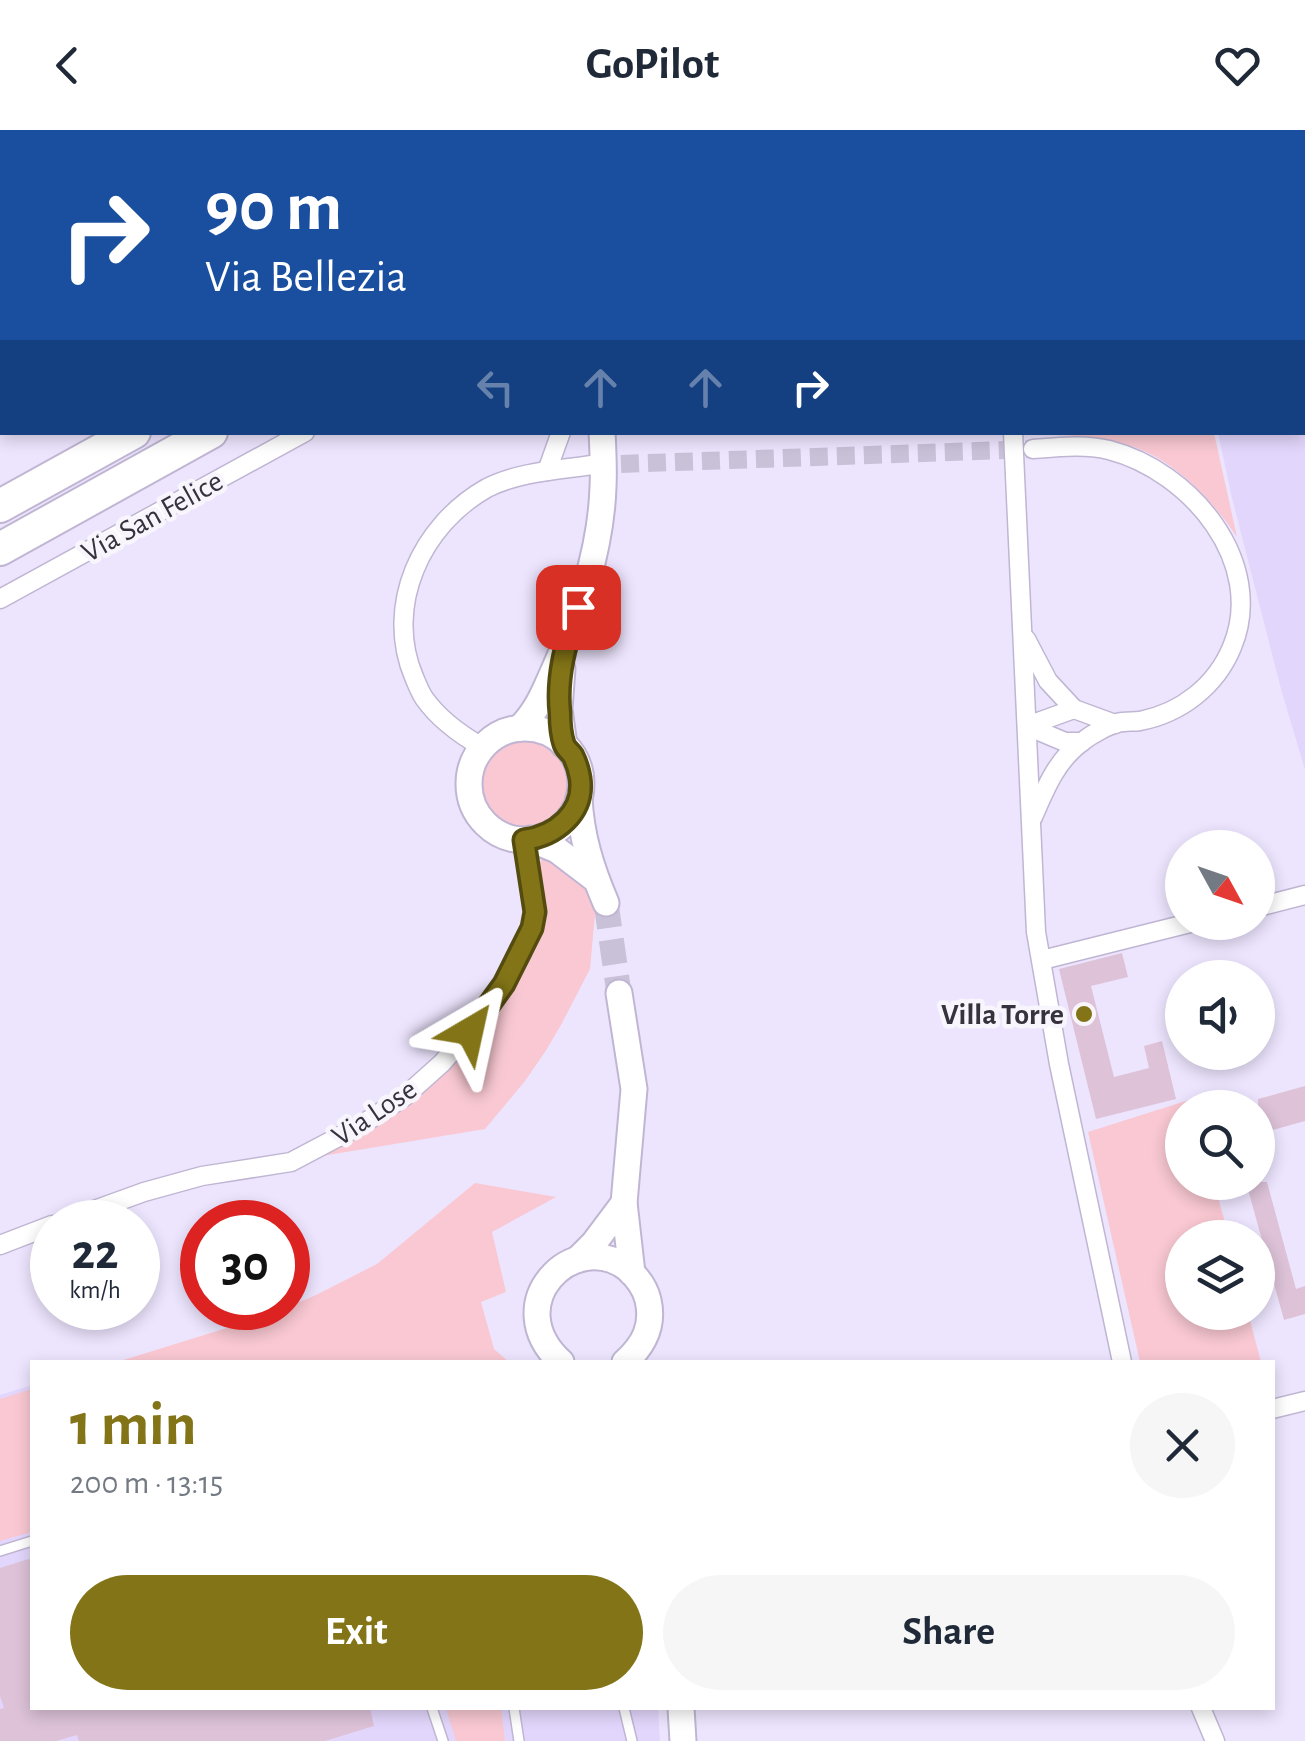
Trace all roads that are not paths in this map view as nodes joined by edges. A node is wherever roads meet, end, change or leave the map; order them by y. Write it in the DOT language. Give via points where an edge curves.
graph roads {
  1 [pos="129,435"];
  2 [pos="206,435"];
  3 [pos="299,435"];
  4 [pos="560,435"];
  5 [pos="602,435"];
  6 [pos="1014,435"];
  7 [pos="1033,449"];
  8 [pos="592,465"];
  9 [pos="548,471"];
  10 [pos="0,506"];
  11 [pos="0,549"];
  12 [pos="0,599"];
  13 [pos="1022,631"];
  14 [pos="564,649"];
  15 [pos="1074,709"];
  16 [pos="1116,724"];
  17 [pos="1027,726"];
  18 [pos="520,728"];
  19 [pos="1082,742"];
  20 [pos="564,745"];
  21 [pos="482,747"];
  22 [pos="579,798"];
  23 [pos="1031,822"];
  24 [pos="527,840"];
  25 [pos="595,879"];
  26 [pos="1305,895"];
  27 [pos="606,903"];
  28 [pos="1275,903"];
  29 [pos="1165,929"];
  30 [pos="1042,960"];
  31 [pos="619,993"];
  32 [pos="122,1200"];
  33 [pos="624,1202"];
  34 [pos="30,1234"];
  35 [pos="0,1245"];
  36 [pos="578,1259"];
  37 [pos="632,1273"];
  38 [pos="635,1358"];
  39 [pos="559,1360"];
  40 [pos="1122,1360"];
  41 [pos="1305,1401"];
  42 [pos="1275,1408"];
  43 [pos="30,1542"];
  44 [pos="0,1551"];
  45 [pos="433,1710"];
  46 [pos="514,1710"];
  47 [pos="624,1710"];
  48 [pos="681,1710"];
  49 [pos="1202,1710"];
  50 [pos="443,1741"];
  51 [pos="519,1741"];
  52 [pos="632,1741"];
  53 [pos="683,1741"];
  54 [pos="1215,1741"];
  1 -- 10 [label="highway"];
  2 -- 11 [label="highway"];
  3 -- 12 [label="street, Via San Felice"];
  4 -- 9 [label="street"];
  5 -- 14 [label="street" via="604,490 595,552"];
  6 -- 13 [label="street"];
  7 -- 16 [label="street" via="1109,450 1161,474 1198,502 1238,572 1240,620 1216,675 1171,712"];
  8 -- 9 [label="street"];
  9 -- 21 [label="street" via="488,488 456,510 418,560 404,603 404,648 424,698"];
  13 -- 15 [label="street" via="1048,681"];
  13 -- 17 [label="street"];
  14 -- 18 [label="street" via="542,700"];
  14 -- 20 [label="street"];
  15 -- 16 [label="street"];
  15 -- 17 [label="street"];
  16 -- 19 [label="street"];
  17 -- 19 [label="street"];
  17 -- 23 [label="street"];
  18 -- 20 [label="street" via="548,733"];
  18 -- 21 [label="street"];
  19 -- 23 [label="street" via="1049,781"];
  20 -- 22 [label="street" via="574,757"];
  21 -- 24 [label="street" via="468,781 477,814 508,837"];
  22 -- 24 [label="street" via="556,830"];
  22 -- 25 [label="street" via="580,829"];
  23 -- 30 [label="street"];
  24 -- 25 [label="street" via="557,850"];
  24 -- 32 [label="street, Via Lose" via="532,928 504,984 442,1064 360,1126 291,1162 202,1176"];
  25 -- 27 [label="street"];
  26 -- 28 [label="street"];
  29 -- 30 [label="street"];
  30 -- 40 [label="street"];
  31 -- 33 [label="street" via="634,1089"];
  33 -- 36 [label="street"];
  33 -- 37 [label="street"];
  34 -- 35 [label="street"];
  36 -- 37 [label="street" via="608,1259"];
  36 -- 39 [label="street" via="548,1280 539,1296 539,1333"];
  37 -- 38 [label="street" via="651,1312"];
  41 -- 42 [label="street"];
  43 -- 44 [label="lane"];
  45 -- 50 [label="lane"];
  46 -- 51 [label="lane"];
  47 -- 52 [label="lane"];
  48 -- 53 [label="street"];
  49 -- 54 [label="street"];
}
